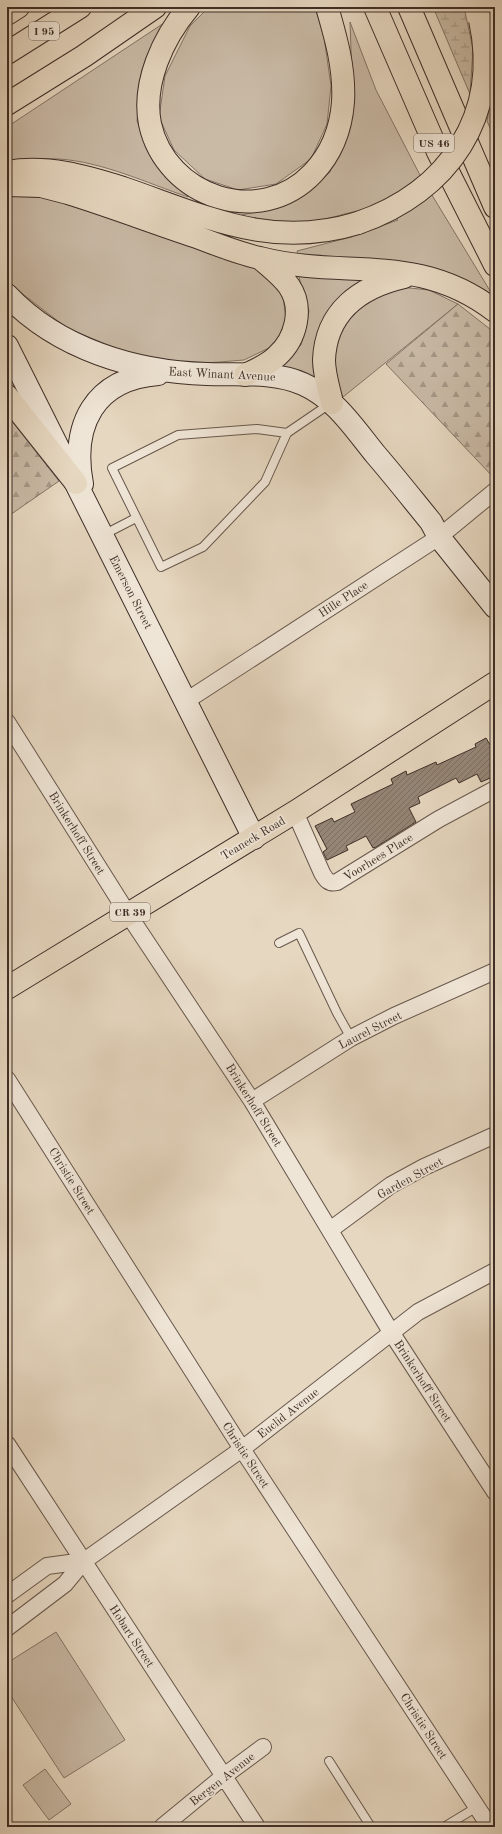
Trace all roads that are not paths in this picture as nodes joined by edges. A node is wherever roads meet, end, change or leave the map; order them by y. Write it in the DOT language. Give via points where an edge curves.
graph roads {
  1 [pos="18,7"];
  2 [pos="80,7"];
  3 [pos="155,7"];
  4 [pos="189,7"];
  5 [pos="327,7"];
  6 [pos="375,7"];
  7 [pos="409,7"];
  8 [pos="478,13"];
  9 [pos="7,14"];
  10 [pos="7,54"];
  11 [pos="7,104"];
  12 [pos="7,172"];
  13 [pos="7,185"];
  14 [pos="495,207"];
  15 [pos="260,258"];
  16 [pos="495,266"];
  17 [pos="415,274"];
  18 [pos="7,295"];
  19 [pos="495,311"];
  20 [pos="7,346"];
  21 [pos="188,374"];
  22 [pos="245,376"];
  23 [pos="7,396"];
  24 [pos="332,403"];
  25 [pos="287,433"];
  26 [pos="76,483"];
  27 [pos="495,491"];
  28 [pos="87,505"];
  29 [pos="136,518"];
  30 [pos="102,536"];
  31 [pos="439,537"];
  32 [pos="495,607"];
  33 [pos="495,683"];
  34 [pos="186,701"];
  35 [pos="7,722"];
  36 [pos="495,789"];
  37 [pos="295,812"];
  38 [pos="254,838"];
  39 [pos="128,914"];
  40 [pos="279,943"];
  41 [pos="495,971"];
  42 [pos="7,988"];
  43 [pos="351,1038"];
  44 [pos="7,1079"];
  45 [pos="252,1101"];
  46 [pos="495,1135"];
  47 [pos="330,1230"];
  48 [pos="495,1271"];
  49 [pos="391,1332"];
  50 [pos="7,1444"];
  51 [pos="242,1448"];
  52 [pos="495,1492"];
  53 [pos="84,1561"];
  54 [pos="7,1595"];
  55 [pos="7,1628"];
  56 [pos="263,1747"];
  57 [pos="329,1761"];
  58 [pos="224,1776"];
  59 [pos="477,1807"];
  60 [pos="162,1827"];
  61 [pos="257,1827"];
  62 [pos="371,1827"];
  63 [pos="444,1827"];
  64 [pos="490,1827"];
  1 -- 9 [label="main road"];
  2 -- 10 [label="main road, I 95"];
  3 -- 11 [label="main road" via="72,64"];
  4 -- 5 [label="main road" via="170,34 152,79 148,101 153,134 168,164 189,183 213,196 245,202 265,200 297,187 317,169 333,144 340,120 343,89 337,44"];
  6 -- 16 [label="main road, US 46" via="438,152"];
  7 -- 14 [label="main road, US 46"];
  8 -- 12 [label="main road, bridge" via="485,55 483,90 475,117 462,145 442,170 418,193 383,214 358,223 320,232 266,232 235,226 74,174 42,170"];
  13 -- 15 [label="main road" via="42,186 68,192"];
  15 -- 17 [label="main road" via="297,264"];
  15 -- 22 [label="main road" via="289,287 296,304 296,325 290,341 277,356"];
  17 -- 19 [label="main road" via="439,280 462,290"];
  17 -- 24 [label="main road" via="389,280 365,290 348,304 335,320 327,340 324,361"];
  18 -- 21 [label="main road, East Winant Avenue" via="44,326 90,350 112,359"];
  20 -- 26 [label="main road, Emerson Street"];
  21 -- 22 [label="main road, East Winant Avenue"];
  21 -- 28 [label="main road" via="150,374 133,379 114,389 95,404 83,425 79,448 81,477"];
  22 -- 24 [label="main road, East Winant Avenue" via="273,376 293,381 316,391"];
  23 -- 26 [label="main road"];
  24 -- 25 [label="lane"];
  24 -- 31 [label="main road, East Winant Avenue" via="431,522"];
  25 -- 29 [label="lane" via="257,429 178,435 112,468"];
  25 -- 29 [label="lane" via="265,482 203,547 161,567"];
  26 -- 28 [label="main road, Emerson Street"];
  27 -- 31 [label="street, Hille Place"];
  28 -- 30 [label="main road, Emerson Street"];
  29 -- 30 [label="lane"];
  30 -- 34 [label="main road, Emerson Street"];
  31 -- 32 [label="main road, East Winant Avenue"];
  31 -- 34 [label="street, Hille Place"];
  33 -- 37 [label="main road, Teaneck Road / CR 39"];
  34 -- 38 [label="main road, Emerson Street"];
  35 -- 39 [label="street, Brinkerhoff Street"];
  36 -- 37 [label="street, Voorhees Place" via="433,823 338,882 331,883 322,873"];
  37 -- 38 [label="main road, Teaneck Road / CR 39"];
  38 -- 39 [label="main road, Teaneck Road / CR 39"];
  39 -- 42 [label="main road, Teaneck Road / CR 39"];
  39 -- 45 [label="street, Brinkerhoff Street"];
  40 -- 43 [label="lane" via="300,933"];
  41 -- 43 [label="street, Laurel Street"];
  43 -- 45 [label="street, Laurel Street"];
  44 -- 51 [label="street, Christie Street"];
  45 -- 47 [label="street, Brinkerhoff Street"];
  46 -- 47 [label="street, Garden Street" via="411,1174 361,1206"];
  47 -- 49 [label="street, Brinkerhoff Street"];
  48 -- 49 [label="street, Euclid Avenue" via="418,1312"];
  49 -- 51 [label="street, Euclid Avenue"];
  49 -- 52 [label="street, Brinkerhoff Street"];
  50 -- 53 [label="street, Hobart Street"];
  51 -- 53 [label="street, Euclid Avenue"];
  51 -- 59 [label="street, Christie Street"];
  53 -- 54 [label="street, Euclid Avenue" via="47,1566"];
  53 -- 55 [label="street, Euclid Avenue" via="65,1584"];
  53 -- 58 [label="street, Hobart Street"];
  56 -- 58 [label="street, Bergen Avenue"];
  57 -- 62 [label="lane"];
  58 -- 60 [label="street, Bergen Avenue"];
  58 -- 61 [label="street, Hobart Street"];
  59 -- 63 [label="lane"];
  59 -- 64 [label="street, Christie Street"];
}
